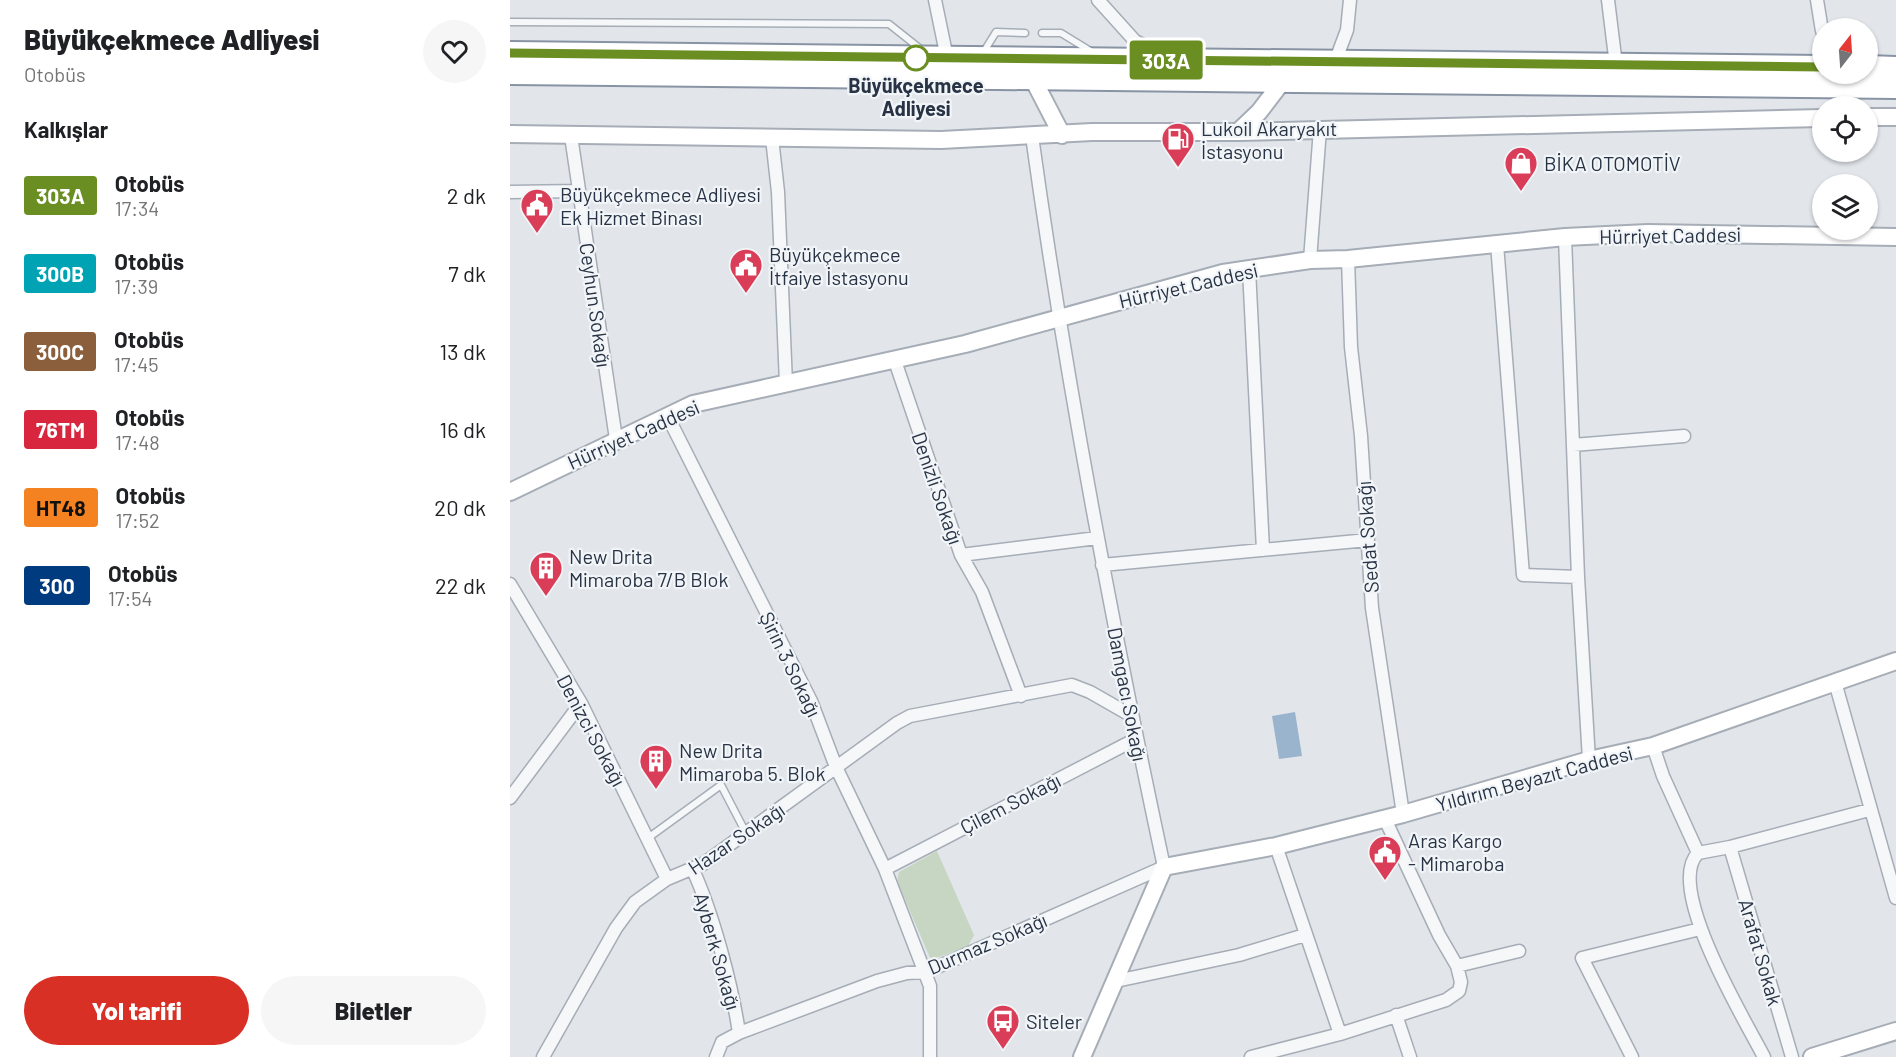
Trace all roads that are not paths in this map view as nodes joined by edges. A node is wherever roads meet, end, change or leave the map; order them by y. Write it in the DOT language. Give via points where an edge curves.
graph roads {
  1 [pos="935,0"];
  2 [pos="1098,0"];
  3 [pos="1350,0"];
  4 [pos="1608,0"];
  5 [pos="1817,0"];
  6 [pos="1820,18"];
  7 [pos="510,22"];
  8 [pos="1025,33"];
  9 [pos="1042,33"];
  10 [pos="510,53"];
  11 [pos="940,58"];
  12 [pos="980,58"];
  13 [pos="1100,59"];
  14 [pos="1173,60"];
  15 [pos="1335,62"];
  16 [pos="1616,65"];
  17 [pos="1812,67"];
  18 [pos="1878,67"];
  19 [pos="1896,68"];
  20 [pos="510,73"];
  21 [pos="1034,81"];
  22 [pos="1282,82"];
  23 [pos="1896,87"];
  24 [pos="1878,117"];
  25 [pos="1896,117"];
  26 [pos="1812,118"];
  27 [pos="1320,129"];
  28 [pos="1238,132"];
  29 [pos="510,134"];
  30 [pos="1062,135"];
  31 [pos="571,136"];
  32 [pos="1032,136"];
  33 [pos="772,138"];
  34 [pos="579,191"];
  35 [pos="510,192"];
  36 [pos="1565,237"];
  37 [pos="1896,237"];
  38 [pos="1497,243"];
  39 [pos="1348,259"];
  40 [pos="1310,260"];
  41 [pos="1249,269"];
  42 [pos="1057,317"];
  43 [pos="895,361"];
  44 [pos="786,384"];
  45 [pos="668,415"];
  46 [pos="1684,436"];
  47 [pos="616,439"];
  48 [pos="1573,445"];
  49 [pos="510,492"];
  50 [pos="1096,538"];
  51 [pos="1368,540"];
  52 [pos="1263,550"];
  53 [pos="961,555"];
  54 [pos="1102,566"];
  55 [pos="1578,577"];
  56 [pos="510,584"];
  57 [pos="1896,661"];
  58 [pos="1835,682"];
  59 [pos="1021,696"];
  60 [pos="581,703"];
  61 [pos="1132,716"];
  62 [pos="1136,739"];
  63 [pos="1653,746"];
  64 [pos="1589,760"];
  65 [pos="836,767"];
  66 [pos="510,798"];
  67 [pos="1869,810"];
  68 [pos="1403,814"];
  69 [pos="1385,819"];
  70 [pos="746,833"];
  71 [pos="648,838"];
  72 [pos="1276,846"];
  73 [pos="1730,848"];
  74 [pos="1698,853"];
  75 [pos="1164,867"];
  76 [pos="885,869"];
  77 [pos="693,870"];
  78 [pos="667,879"];
  79 [pos="1896,897"];
  80 [pos="1700,929"];
  81 [pos="1305,935"];
  82 [pos="1519,951"];
  83 [pos="1458,966"];
  84 [pos="926,972"];
  85 [pos="1116,981"];
  86 [pos="1396,1015"];
  87 [pos="1896,1031"];
  88 [pos="739,1033"];
  89 [pos="1340,1034"];
  90 [pos="543,1057"];
  91 [pos="716,1057"];
  92 [pos="930,1057"];
  93 [pos="1082,1057"];
  94 [pos="1251,1057"];
  95 [pos="1410,1057"];
  96 [pos="1632,1057"];
  97 [pos="1764,1057"];
  98 [pos="1792,1057"];
  99 [pos="1812,1057"];
  1 -- 11 [label="street"];
  2 -- 14 [label="street" via="1136,41"];
  3 -- 15 [label="street" via="1347,30"];
  4 -- 16 [label="street"];
  5 -- 6 [label="street"];
  7 -- 11 [label="lane" via="888,24"];
  8 -- 12 [label="lane" via="996,32"];
  9 -- 13 [label="lane" via="1061,33"];
  10 -- 11 [label="highway"];
  11 -- 12 [label="highway"];
  12 -- 13 [label="highway"];
  13 -- 14 [label="highway"];
  14 -- 15 [label="highway"];
  15 -- 16 [label="highway"];
  16 -- 17 [label="highway"];
  18 -- 19 [label="highway"];
  20 -- 21 [label="highway"];
  21 -- 22 [label="highway"];
  21 -- 30 [label="main road"];
  22 -- 23 [label="highway"];
  22 -- 28 [label="main road"];
  24 -- 25 [label="main road"];
  26 -- 27 [label="main road"];
  27 -- 28 [label="main road"];
  27 -- 40 [label="street"];
  28 -- 30 [label="main road"];
  29 -- 31 [label="main road"];
  30 -- 32 [label="main road"];
  31 -- 33 [label="main road"];
  31 -- 34 [label="street, Ceyhun Sokağı"];
  32 -- 33 [label="main road" via="941,140"];
  32 -- 42 [label="street, Damgacı Sokağı"];
  33 -- 44 [label="street"];
  34 -- 35 [label="street"];
  34 -- 47 [label="street, Ceyhun Sokağı"];
  36 -- 37 [label="main road, Hürriyet Caddesi" via="1659,233"];
  36 -- 38 [label="main road, Hürriyet Caddesi"];
  36 -- 48 [label="street"];
  38 -- 39 [label="main road, Hürriyet Caddesi"];
  38 -- 55 [label="street" via="1523,575"];
  39 -- 40 [label="main road, Hürriyet Caddesi"];
  39 -- 51 [label="street, Sedat Sokağı" via="1351,347"];
  40 -- 41 [label="main road, Hürriyet Caddesi"];
  41 -- 42 [label="main road, Hürriyet Caddesi"];
  41 -- 52 [label="street"];
  42 -- 43 [label="main road, Hürriyet Caddesi"];
  42 -- 50 [label="street, Damgacı Sokağı"];
  43 -- 44 [label="main road, Hürriyet Caddesi"];
  43 -- 53 [label="street, Denizli Sokağı"];
  44 -- 45 [label="main road, Hürriyet Caddesi" via="693,404"];
  45 -- 47 [label="main road, Hürriyet Caddesi"];
  45 -- 65 [label="street, Şirin 3 Sokağı" via="811,701"];
  46 -- 48 [label="street"];
  47 -- 49 [label="main road, Hürriyet Caddesi"];
  48 -- 55 [label="street"];
  50 -- 53 [label="street, Denizli Sokağı"];
  50 -- 54 [label="street, Damgacı Sokağı"];
  51 -- 52 [label="street"];
  51 -- 68 [label="street, Sedat Sokağı" via="1372,608"];
  52 -- 54 [label="street"];
  53 -- 59 [label="street" via="982,592"];
  54 -- 61 [label="street, Damgacı Sokağı"];
  55 -- 64 [label="street"];
  56 -- 60 [label="street, Denizci Sokağı"];
  57 -- 58 [label="main road, Yıldırım Beyazıt Caddesi"];
  58 -- 63 [label="main road, Yıldırım Beyazıt Caddesi"];
  58 -- 67 [label="street"];
  59 -- 61 [label="street, Hazar Sokağı" via="1072,686"];
  59 -- 65 [label="street, Hazar Sokağı" via="910,716"];
  60 -- 66 [label="street"];
  60 -- 71 [label="street, Denizci Sokağı"];
  61 -- 62 [label="street, Damgacı Sokağı"];
  62 -- 75 [label="street, Damgacı Sokağı"];
  62 -- 76 [label="street, Çilem Sokağı"];
  63 -- 64 [label="main road, Yıldırım Beyazıt Caddesi"];
  63 -- 74 [label="street"];
  64 -- 68 [label="main road, Yıldırım Beyazıt Caddesi"];
  65 -- 70 [label="street, Hazar Sokağı"];
  65 -- 76 [label="street, Şirin 3 Sokağı"];
  67 -- 73 [label="street"];
  67 -- 79 [label="street"];
  68 -- 69 [label="main road, Yıldırım Beyazıt Caddesi"];
  69 -- 72 [label="main road, Yıldırım Beyazıt Caddesi"];
  69 -- 83 [label="street" via="1439,935"];
  70 -- 71 [label="lane" via="721,785"];
  70 -- 77 [label="street, Hazar Sokağı"];
  71 -- 78 [label="street, Denizci Sokağı"];
  72 -- 75 [label="main road, Yıldırım Beyazıt Caddesi"];
  72 -- 81 [label="street"];
  73 -- 74 [label="street"];
  73 -- 98 [label="street, Arafat Sokak"];
  74 -- 80 [label="street" via="1689,870"];
  75 -- 84 [label="street, Durmaz Sokağı"];
  75 -- 85 [label="main road"];
  76 -- 84 [label="street, Şirin 3 Sokağı"];
  77 -- 78 [label="street, Hazar Sokağı"];
  77 -- 88 [label="street, Ayberk Sokağı" via="736,1008"];
  78 -- 90 [label="street, Hazar Sokağı" via="634,902"];
  80 -- 96 [label="street" via="1582,958"];
  80 -- 97 [label="street"];
  81 -- 85 [label="street" via="1239,955"];
  81 -- 89 [label="street"];
  82 -- 83 [label="street"];
  83 -- 86 [label="street" via="1458,991 1446,1000"];
  84 -- 88 [label="street, Durmaz Sokağı" via="877,981"];
  84 -- 92 [label="street, Şirin 3 Sokağı" via="930,986"];
  85 -- 93 [label="main road"];
  86 -- 89 [label="street"];
  86 -- 95 [label="street"];
  87 -- 99 [label="main road"];
  88 -- 91 [label="street, Ayberk Sokağı" via="723,1042"];
  89 -- 94 [label="street"];
}
